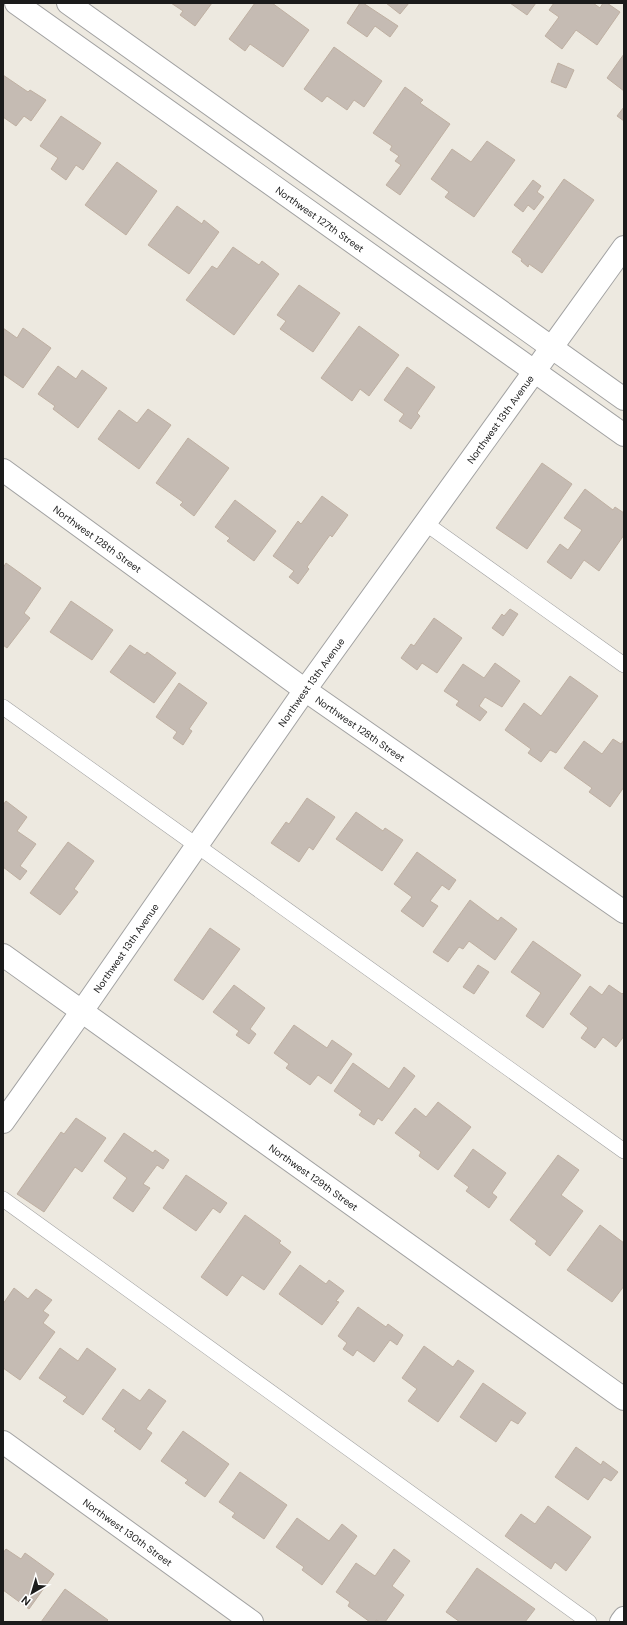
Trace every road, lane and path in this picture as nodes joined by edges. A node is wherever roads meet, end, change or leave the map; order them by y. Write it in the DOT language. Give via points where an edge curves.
graph roads {
  1 [pos="16,3"];
  2 [pos="68,3"];
  3 [pos="624,247"];
  4 [pos="552,348"];
  5 [pos="535,371"];
  6 [pos="624,399"];
  7 [pos="624,435"];
  8 [pos="3,470"];
  9 [pos="425,523"];
  10 [pos="624,665"];
  11 [pos="305,690"];
  12 [pos="3,707"];
  13 [pos="197,846"];
  14 [pos="624,912"];
  15 [pos="3,955"];
  16 [pos="82,1011"];
  17 [pos="3,1122"];
  18 [pos="624,1151"];
  19 [pos="3,1199"];
  20 [pos="624,1399"];
  21 [pos="3,1442"];
  22 [pos="624,1618"];
  23 [pos="252,1622"];
  24 [pos="589,1622"];
  25 [pos="621,1622"];
  1 -- 5 [label="street, Northwest 127th Street"];
  2 -- 4 [label="street"];
  3 -- 4 [label="street, Northwest 13th Avenue"];
  4 -- 5 [label="street, Northwest 13th Avenue"];
  4 -- 6 [label="street"];
  5 -- 7 [label="street, Northwest 127th Street"];
  5 -- 9 [label="street, Northwest 13th Avenue"];
  8 -- 11 [label="street, Northwest 128th Street"];
  9 -- 10 [label="lane"];
  9 -- 11 [label="street, Northwest 13th Avenue"];
  11 -- 13 [label="street, Northwest 13th Avenue"];
  11 -- 14 [label="street, Northwest 128th Street"];
  12 -- 13 [label="lane"];
  13 -- 16 [label="street, Northwest 13th Avenue"];
  13 -- 18 [label="lane"];
  15 -- 16 [label="street, Northwest 129th Street"];
  16 -- 17 [label="street, Northwest 13th Avenue"];
  16 -- 20 [label="street, Northwest 129th Street"];
  19 -- 24 [label="lane"];
  21 -- 23 [label="street, Northwest 130th Street"];
  22 -- 25 [label="street"];
}
